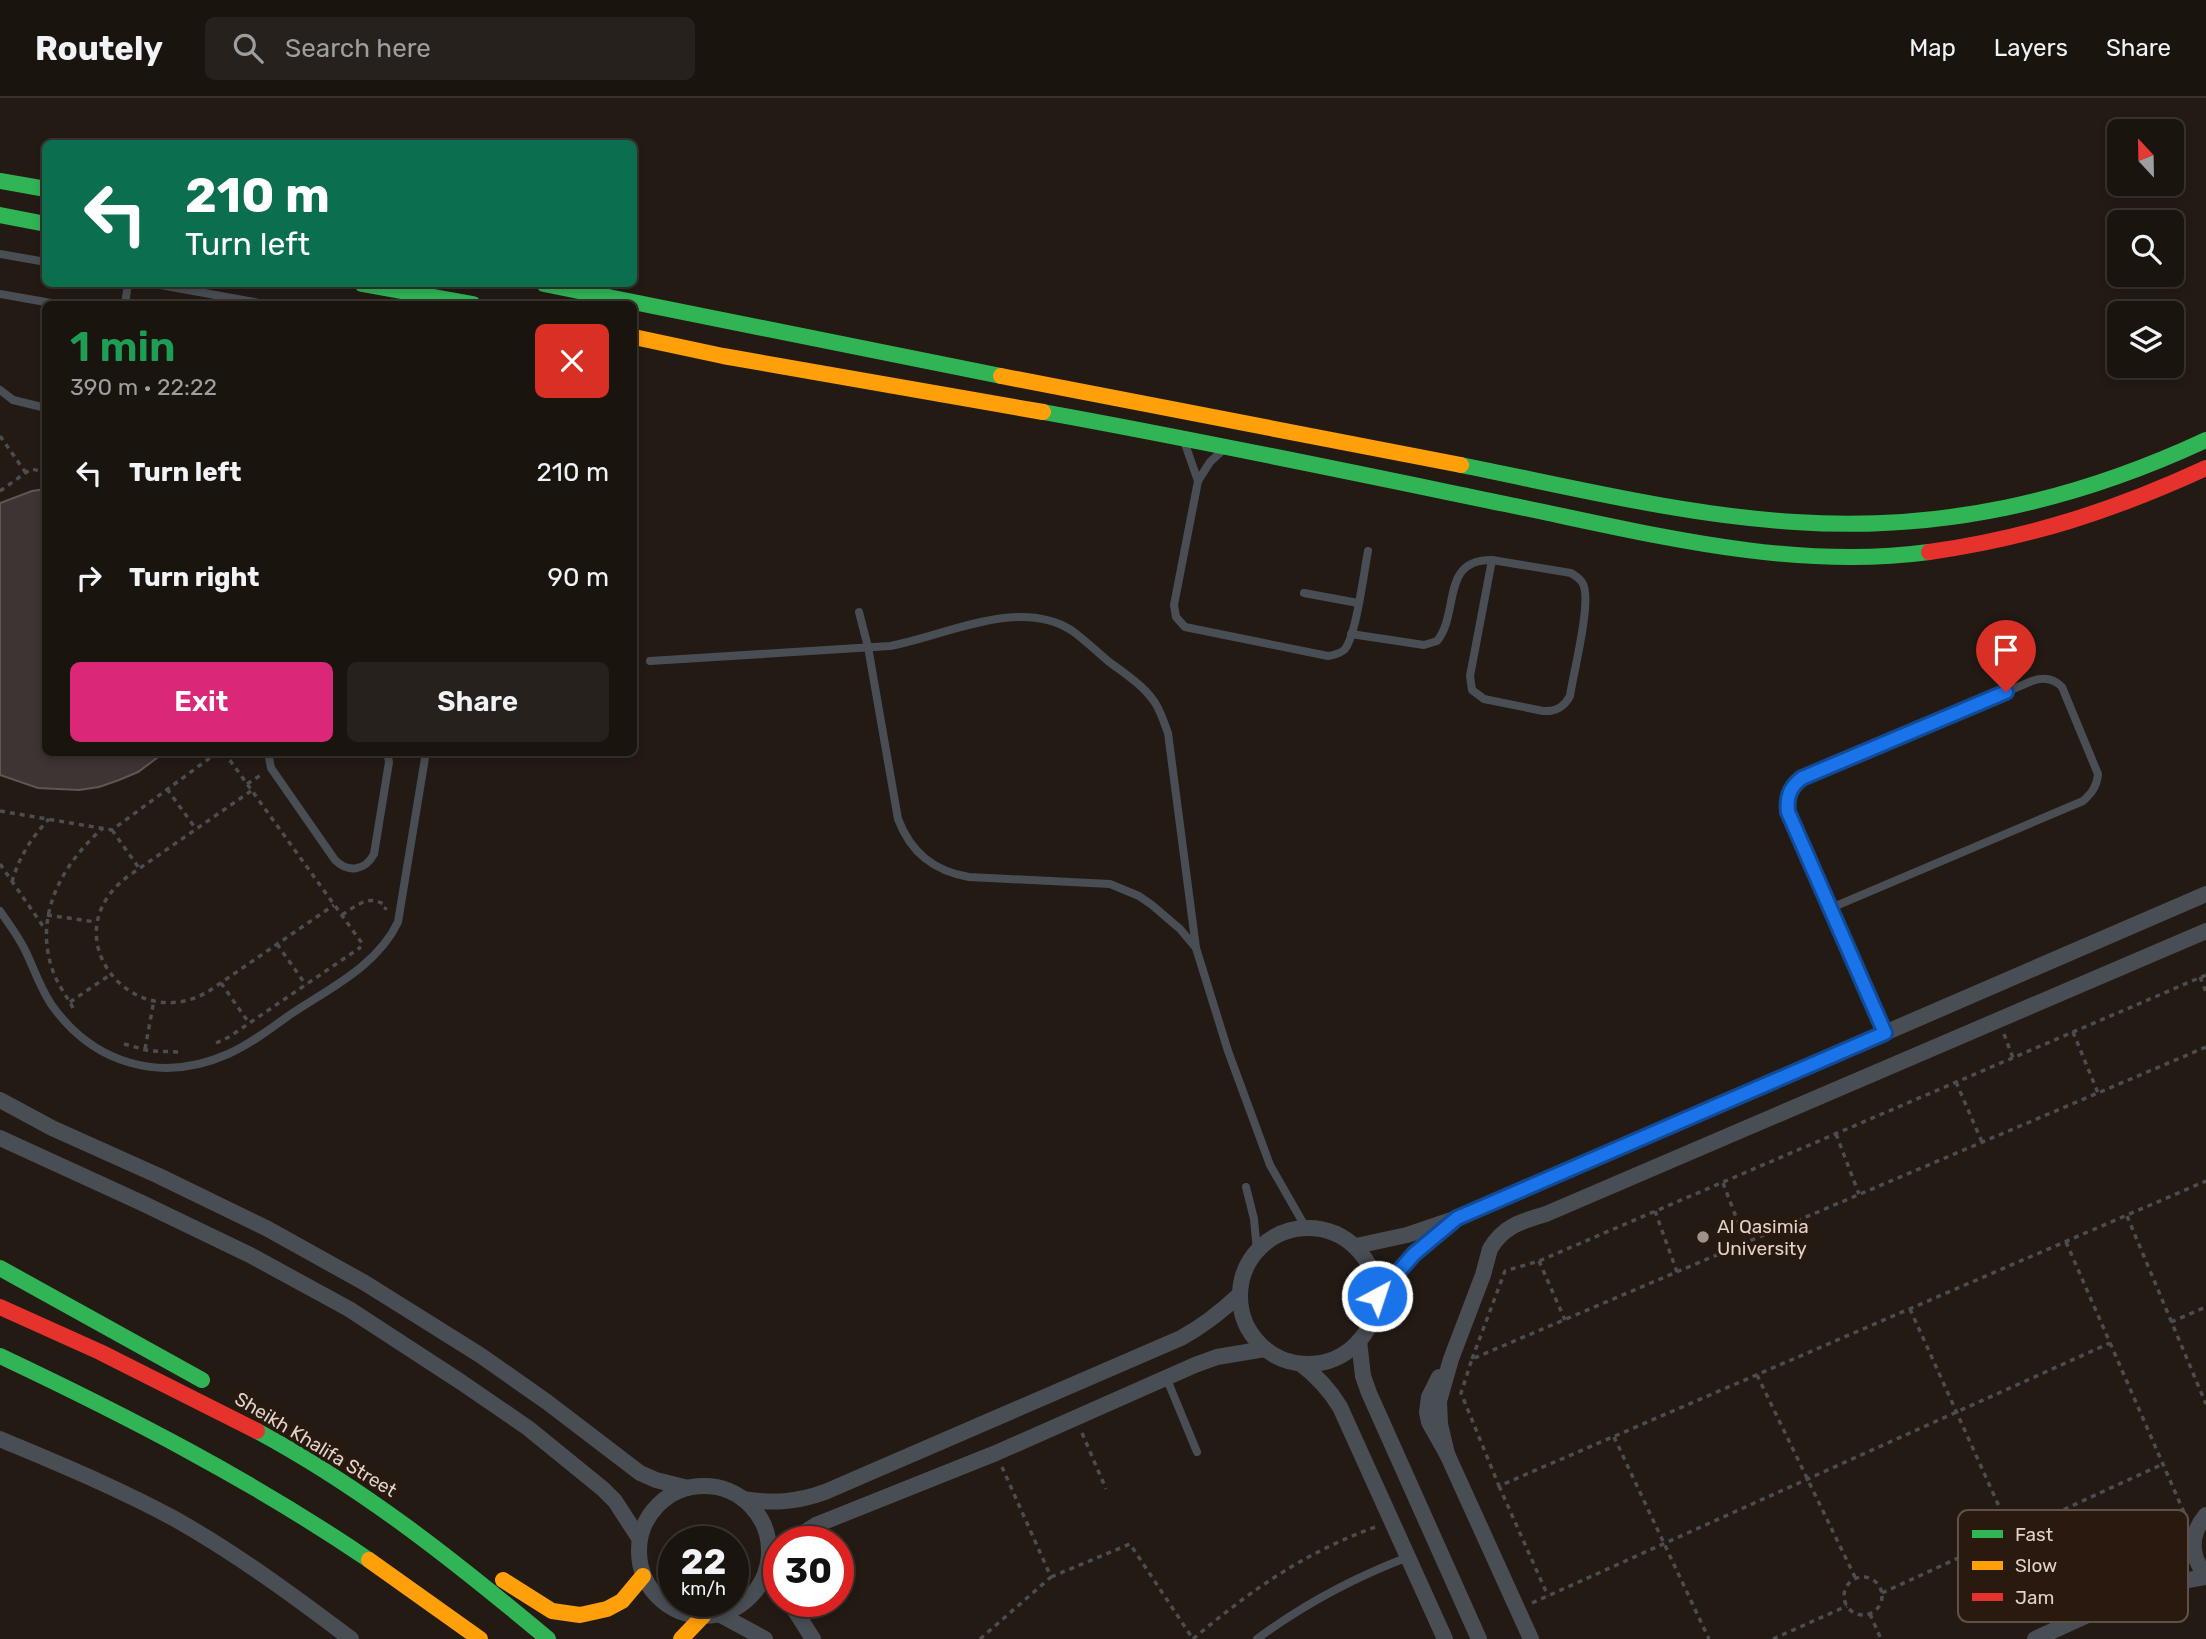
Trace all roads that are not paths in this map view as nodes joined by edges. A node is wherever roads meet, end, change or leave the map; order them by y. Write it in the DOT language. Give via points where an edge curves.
graph roads {
  1 [pos="0,181"];
  2 [pos="42,188"];
  3 [pos="0,215"];
  4 [pos="42,223"];
  5 [pos="0,254"];
  6 [pos="42,261"];
  7 [pos="172,287"];
  8 [pos="374,287"];
  9 [pos="559,287"];
  10 [pos="0,294"];
  11 [pos="426,300"];
  12 [pos="42,301"];
  13 [pos="249,301"];
  14 [pos="628,301"];
  15 [pos="637,303"];
  16 [pos="637,338"];
  17 [pos="0,390"];
  18 [pos="42,407"];
  19 [pos="1182,437"];
  20 [pos="2206,440"];
  21 [pos="1226,447"];
  22 [pos="2206,468"];
  23 [pos="1198,481"];
  24 [pos="1368,551"];
  25 [pos="1492,560"];
  26 [pos="1304,593"];
  27 [pos="1358,603"];
  28 [pos="859,612"];
  29 [pos="1351,634"];
  30 [pos="868,647"];
  31 [pos="650,661"];
  32 [pos="269,756"];
  33 [pos="387,756"];
  34 [pos="425,756"];
  35 [pos="2206,894"];
  36 [pos="1831,908"];
  37 [pos="0,912"];
  38 [pos="2206,931"];
  39 [pos="1196,948"];
  40 [pos="1885,1033"];
  41 [pos="0,1100"];
  42 [pos="0,1138"];
  43 [pos="1246,1187"];
  44 [pos="1457,1218"];
  45 [pos="1306,1228"];
  46 [pos="1356,1246"];
  47 [pos="1257,1251"];
  48 [pos="0,1268"];
  49 [pos="1240,1294"];
  50 [pos="1377,1296"];
  51 [pos="0,1307"];
  52 [pos="1359,1341"];
  53 [pos="1265,1349"];
  54 [pos="0,1356"];
  55 [pos="1301,1364"];
  56 [pos="1166,1377"];
  57 [pos="10,1379"];
  58 [pos="211,1385"];
  59 [pos="93,1399"];
  60 [pos="233,1402"];
  61 [pos="250,1425"];
  62 [pos="0,1439"];
  63 [pos="1198,1452"];
  64 [pos="688,1488"];
  65 [pos="743,1499"];
  66 [pos="2206,1515"];
  67 [pos="764,1526"];
  68 [pos="814,1526"];
  69 [pos="639,1538"];
  70 [pos="2194,1541"];
  71 [pos="2188,1549"];
  72 [pos="1408,1557"];
  73 [pos="464,1568"];
  74 [pos="763,1574"];
  75 [pos="643,1576"];
  76 [pos="2206,1576"];
  77 [pos="2188,1579"];
  78 [pos="658,1596"];
  79 [pos="749,1598"];
  80 [pos="708,1617"];
  81 [pos="716,1617"];
  82 [pos="799,1617"];
  83 [pos="2072,1622"];
  84 [pos="351,1639"];
  85 [pos="480,1639"];
  86 [pos="548,1639"];
  87 [pos="681,1639"];
  88 [pos="765,1639"];
  89 [pos="813,1639"];
  90 [pos="1257,1639"];
  91 [pos="1445,1639"];
  92 [pos="1479,1639"];
  93 [pos="1531,1639"];
  94 [pos="2035,1639"];
  1 -- 2 [label="main road"];
  3 -- 4 [label="main road"];
  5 -- 6 [label="lane"];
  7 -- 13 [label="lane"];
  8 -- 11 [label="main road"];
  9 -- 14 [label="main road"];
  10 -- 12 [label="lane"];
  15 -- 20 [label="main road" via="1701,512 1771,521 1893,523 2012,508 2107,483"];
  16 -- 19 [label="main road"];
  17 -- 18 [label="lane" via="13,400"];
  19 -- 21 [label="main road"];
  19 -- 23 [label="lane"];
  21 -- 22 [label="main road" via="1702,544 1824,556 1945,551 2010,539 2071,523"];
  21 -- 23 [label="lane"];
  23 -- 29 [label="lane" via="1174,604 1180,623 1192,630 1328,656 1343,650"];
  24 -- 27 [label="lane"];
  25 -- 25 [label="lane" via="1571,573 1584,585 1586,604 1570,696 1560,709 1544,711 1484,699 1472,690 1470,676"];
  25 -- 29 [label="lane" via="1469,563 1461,570 1445,629 1437,641 1424,645"];
  26 -- 27 [label="lane"];
  27 -- 29 [label="lane"];
  28 -- 30 [label="lane"];
  30 -- 31 [label="lane"];
  30 -- 39 [label="lane" via="898,819 919,854 940,869 968,877 1110,884 1152,905"];
  30 -- 39 [label="lane" via="915,641 990,620 1039,618 1070,629 1141,687 1157,706 1168,733"];
  32 -- 33 [label="lane" via="271,768 335,860 352,869 367,865 374,855"];
  34 -- 37 [label="lane" via="398,922 387,942 373,958 230,1053 195,1065 159,1068 122,1060 86,1042 44,992 20,941"];
  35 -- 40 [label="street"];
  36 -- 36 [label="lane" via="1788,812 1787,797 1796,783 2032,681 2048,679 2062,687 2098,774 2088,797"];
  36 -- 40 [label="lane"];
  38 -- 93 [label="street" via="1546,1214 1507,1241 1483,1275 1451,1359 1427,1404 1429,1422"];
  39 -- 45 [label="lane" via="1270,1165"];
  40 -- 44 [label="street"];
  41 -- 64 [label="street" via="317,1255 480,1355 640,1473"];
  42 -- 69 [label="street" via="250,1255 358,1315 528,1428 603,1489"];
  43 -- 47 [label="lane"];
  44 -- 46 [label="street"];
  44 -- 50 [label="street" via="1414,1254"];
  45 -- 46 [label="street" via="1333,1232"];
  45 -- 47 [label="street" via="1279,1234"];
  46 -- 50 [label="street" via="1374,1277"];
  47 -- 49 [label="street" via="1244,1271"];
  48 -- 58 [label="main road"];
  49 -- 53 [label="street" via="1246,1324"];
  49 -- 65 [label="street" via="1222,1312 1181,1338 825,1492 793,1501"];
  50 -- 52 [label="street" via="1372,1320"];
  51 -- 61 [label="main road, Sheikh Khalifa Street"];
  52 -- 55 [label="street" via="1326,1362"];
  52 -- 92 [label="street" via="1368,1393"];
  53 -- 55 [label="street"];
  53 -- 56 [label="street" via="1217,1357"];
  54 -- 59 [label="main road"];
  55 -- 72 [label="street" via="1339,1406"];
  56 -- 63 [label="lane"];
  56 -- 68 [label="street"];
  57 -- 59 [label="main road" via="56,1396"];
  59 -- 85 [label="main road" via="301,1516"];
  60 -- 61 [label="main road"];
  61 -- 73 [label="main road, Sheikh Khalifa Street" via="340,1479"];
  62 -- 84 [label="street" via="175,1520 257,1569"];
  64 -- 65 [label="street" via="717,1487"];
  64 -- 69 [label="street" via="656,1507"];
  65 -- 67 [label="street"];
  66 -- 70 [label="street"];
  69 -- 75 [label="street"];
  70 -- 71 [label="street"];
  70 -- 76 [label="street" via="2194,1558"];
  72 -- 90 [label="lane" via="1314,1600"];
  72 -- 91 [label="street"];
  73 -- 75 [label="main road" via="493,1575 552,1611 580,1615 622,1601"];
  73 -- 86 [label="main road, Sheikh Khalifa Street"];
  74 -- 79 [label="street"];
  75 -- 78 [label="street"];
  76 -- 77 [label="street"];
  80 -- 87 [label="main road"];
  81 -- 88 [label="street"];
  82 -- 89 [label="street"];
  83 -- 94 [label="street"];
}
